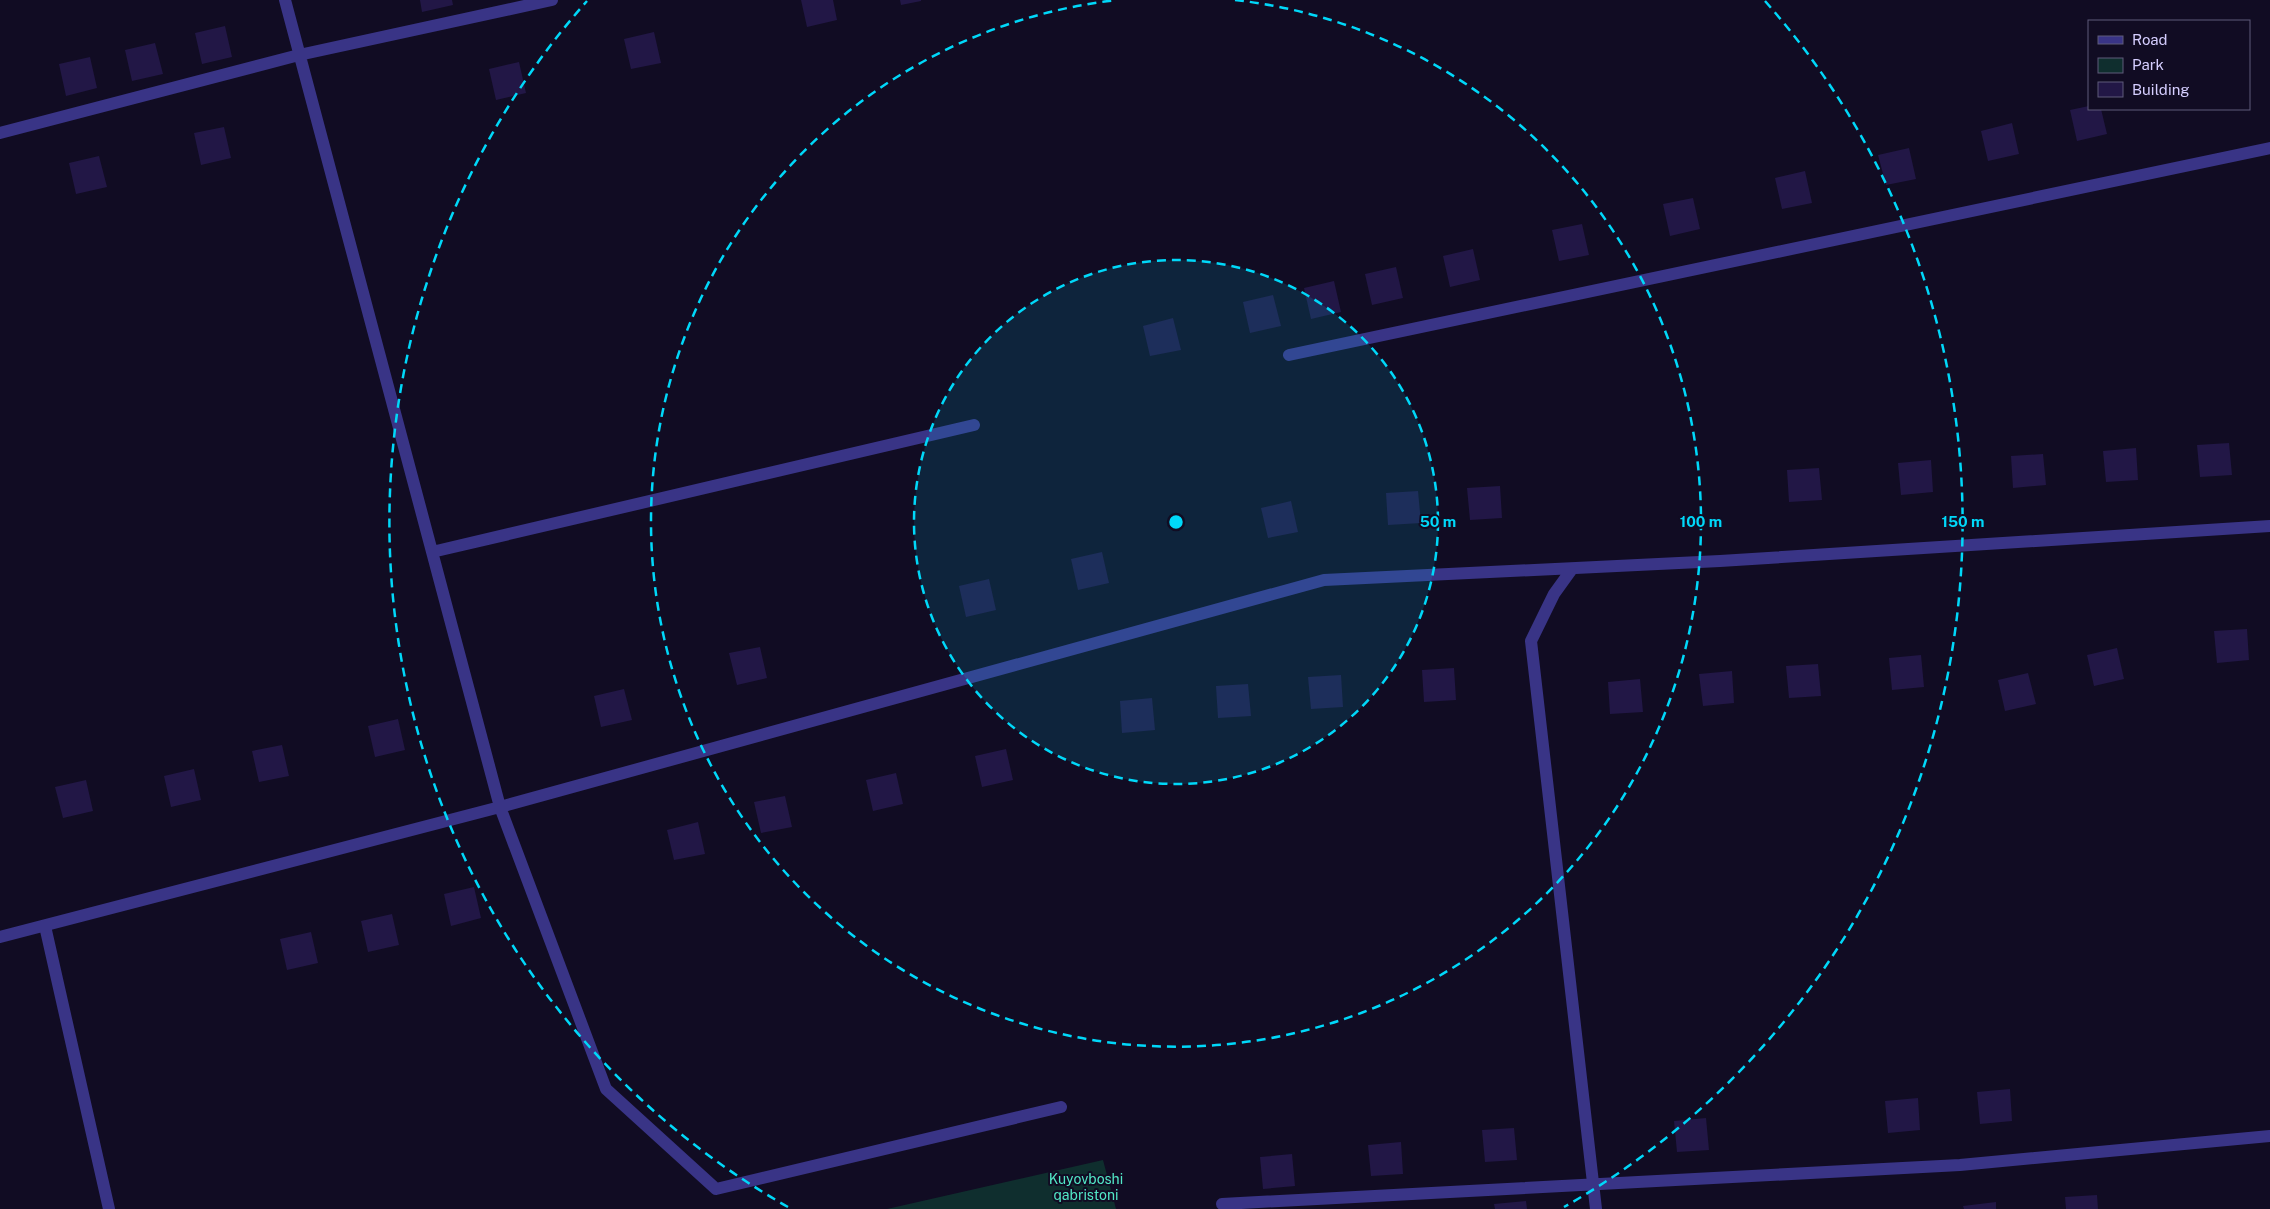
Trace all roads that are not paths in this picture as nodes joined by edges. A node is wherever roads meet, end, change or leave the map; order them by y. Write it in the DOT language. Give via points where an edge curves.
graph roads {
  1 [pos="285,0"];
  2 [pos="552,0"];
  3 [pos="299,55"];
  4 [pos="0,133"];
  5 [pos="2270,148"];
  6 [pos="1289,355"];
  7 [pos="974,425"];
  8 [pos="2270,526"];
  9 [pos="432,552"];
  10 [pos="1572,569"];
  11 [pos="500,807"];
  12 [pos="45,926"];
  13 [pos="0,937"];
  14 [pos="1061,1107"];
  15 [pos="2270,1136"];
  16 [pos="1595,1184"];
  17 [pos="1222,1204"];
  18 [pos="109,1209"];
  19 [pos="1596,1209"];
  1 -- 3 [label="street"];
  2 -- 3 [label="street"];
  3 -- 4 [label="street"];
  3 -- 9 [label="street"];
  5 -- 6 [label="street"];
  7 -- 9 [label="street"];
  8 -- 10 [label="street"];
  9 -- 11 [label="street"];
  10 -- 11 [label="street" via="1324,580"];
  10 -- 16 [label="street" via="1554,594 1531,641"];
  11 -- 12 [label="street"];
  11 -- 14 [label="street" via="606,1088 716,1189"];
  12 -- 13 [label="street"];
  12 -- 18 [label="street"];
  15 -- 16 [label="street" via="1960,1165"];
  16 -- 17 [label="street"];
  16 -- 19 [label="street"];
}
